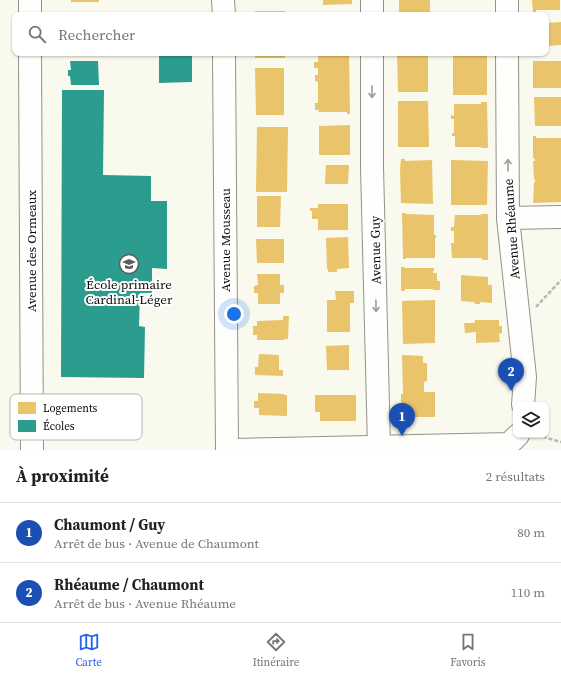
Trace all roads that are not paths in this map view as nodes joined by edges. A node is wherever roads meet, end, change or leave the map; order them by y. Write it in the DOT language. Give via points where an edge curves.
graph roads {
  1 [pos="30,0"];
  2 [pos="223,0"];
  3 [pos="372,0"];
  4 [pos="507,0"];
  5 [pos="30,12"];
  6 [pos="224,12"];
  7 [pos="372,12"];
  8 [pos="507,12"];
  9 [pos="30,56"];
  10 [pos="224,56"];
  11 [pos="372,56"];
  12 [pos="507,56"];
  13 [pos="561,217"];
  14 [pos="508,218"];
  15 [pos="32,394"];
  16 [pos="523,402"];
  17 [pos="515,438"];
  18 [pos="32,440"];
  19 [pos="380,446"];
  20 [pos="426,448"];
  21 [pos="32,450"];
  22 [pos="227,450"];
  23 [pos="234,450"];
  24 [pos="268,450"];
  1 -- 5 [label="street"];
  2 -- 6 [label="street"];
  3 -- 7 [label="street"];
  4 -- 8 [label="street"];
  9 -- 15 [label="street, Avenue des Ormeaux"];
  10 -- 22 [label="street, Avenue Mousseau"];
  11 -- 19 [label="street, Avenue Guy, one-way" via="372,167"];
  14 -- 12 [label="street, Avenue Rhéaume, one-way"];
  13 -- 14 [label="street"];
  14 -- 16 [label="street, Avenue Rhéaume" via="525,377"];
  17 -- 20 [label="street" via="510,444"];
  18 -- 21 [label="street, Avenue des Ormeaux"];
  19 -- 20 [label="street"];
  19 -- 24 [label="street"];
  23 -- 24 [label="street"];
}
